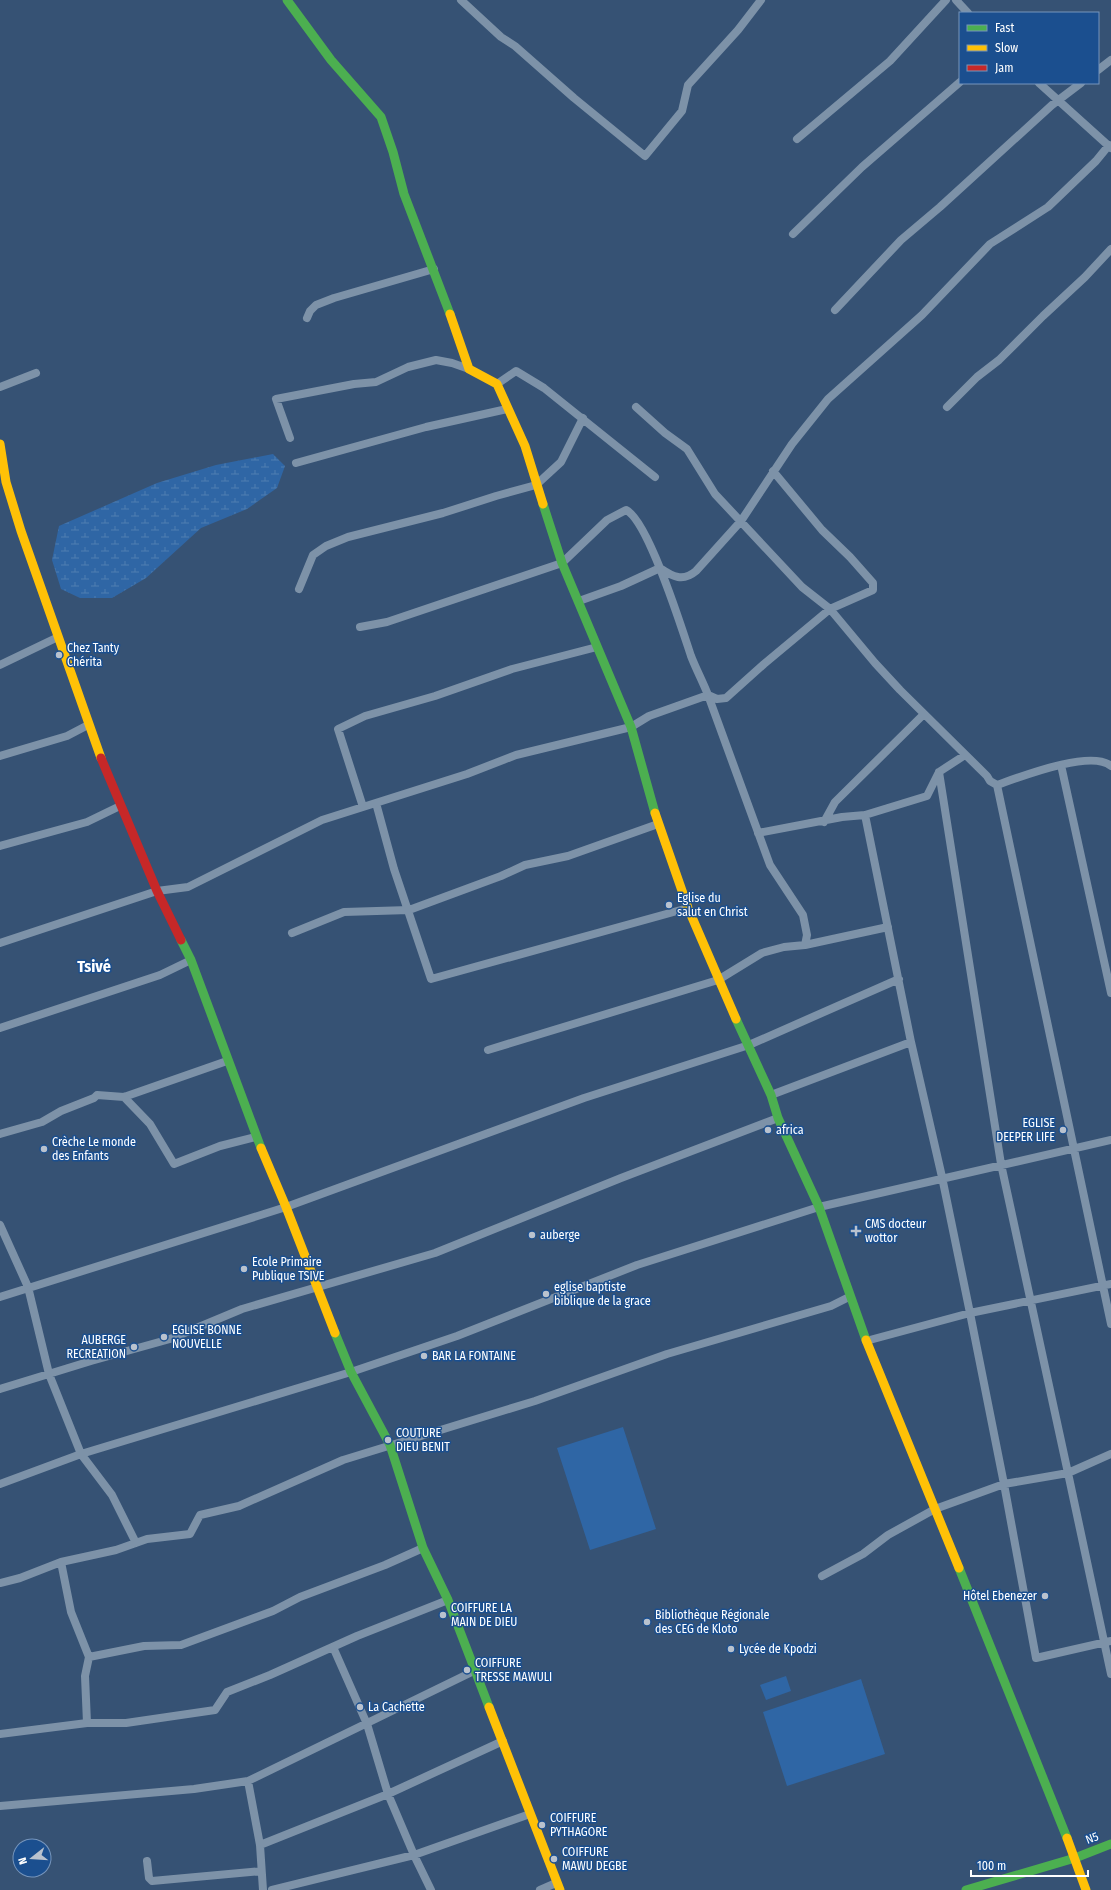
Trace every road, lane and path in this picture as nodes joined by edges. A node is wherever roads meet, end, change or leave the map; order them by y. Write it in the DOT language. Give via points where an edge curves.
graph roads {
  1 [pos="287,0"];
  2 [pos="461,0"];
  3 [pos="761,0"];
  4 [pos="946,0"];
  5 [pos="956,0"];
  6 [pos="967,12"];
  7 [pos="1111,60"];
  8 [pos="1099,69"];
  9 [pos="959,83"];
  10 [pos="1040,84"];
  11 [pos="1080,84"];
  12 [pos="1059,100"];
  13 [pos="797,139"];
  14 [pos="1110,147"];
  15 [pos="793,234"];
  16 [pos="1111,249"];
  17 [pos="434,270"];
  18 [pos="835,310"];
  19 [pos="307,318"];
  20 [pos="469,369"];
  21 [pos="36,373"];
  22 [pos="497,384"];
  23 [pos="0,387"];
  24 [pos="636,407"];
  25 [pos="947,407"];
  26 [pos="507,409"];
  27 [pos="583,418"];
  28 [pos="290,438"];
  29 [pos="0,444"];
  30 [pos="296,463"];
  31 [pos="773,471"];
  32 [pos="655,477"];
  33 [pos="3,483"];
  34 [pos="536,485"];
  35 [pos="741,521"];
  36 [pos="562,562"];
  37 [pos="660,568"];
  38 [pos="299,589"];
  39 [pos="579,601"];
  40 [pos="830,609"];
  41 [pos="360,627"];
  42 [pos="56,638"];
  43 [pos="596,647"];
  44 [pos="0,665"];
  45 [pos="708,695"];
  46 [pos="924,714"];
  47 [pos="88,725"];
  48 [pos="631,727"];
  49 [pos="965,755"];
  50 [pos="0,756"];
  51 [pos="1061,765"];
  52 [pos="1111,766"];
  53 [pos="939,772"];
  54 [pos="997,785"];
  55 [pos="376,803"];
  56 [pos="120,806"];
  57 [pos="363,807"];
  58 [pos="866,815"];
  59 [pos="824,822"];
  60 [pos="658,824"];
  61 [pos="758,833"];
  62 [pos="0,846"];
  63 [pos="157,891"];
  64 [pos="688,908"];
  65 [pos="409,910"];
  66 [pos="888,927"];
  67 [pos="292,933"];
  68 [pos="0,943"];
  69 [pos="805,945"];
  70 [pos="191,960"];
  71 [pos="899,979"];
  72 [pos="718,980"];
  73 [pos="1111,993"];
  74 [pos="0,1028"];
  75 [pos="910,1042"];
  76 [pos="749,1045"];
  77 [pos="488,1050"];
  78 [pos="227,1061"];
  79 [pos="771,1095"];
  80 [pos="124,1097"];
  81 [pos="778,1118"];
  82 [pos="0,1134"];
  83 [pos="256,1137"];
  84 [pos="1111,1140"];
  85 [pos="1074,1149"];
  86 [pos="1001,1164"];
  87 [pos="942,1177"];
  88 [pos="286,1207"];
  89 [pos="819,1207"];
  90 [pos="0,1225"];
  91 [pos="1107,1285"];
  92 [pos="28,1287"];
  93 [pos="316,1288"];
  94 [pos="0,1297"];
  95 [pos="849,1297"];
  96 [pos="1030,1302"];
  97 [pos="970,1314"];
  98 [pos="1111,1324"];
  99 [pos="866,1341"];
  100 [pos="351,1372"];
  101 [pos="49,1374"];
  102 [pos="0,1389"];
  103 [pos="390,1445"];
  104 [pos="81,1454"];
  105 [pos="1111,1454"];
  106 [pos="1068,1472"];
  107 [pos="0,1484"];
  108 [pos="1004,1484"];
  109 [pos="935,1509"];
  110 [pos="136,1543"];
  111 [pos="423,1548"];
  112 [pos="61,1562"];
  113 [pos="822,1576"];
  114 [pos="0,1583"];
  115 [pos="448,1600"];
  116 [pos="1107,1642"];
  117 [pos="333,1647"];
  118 [pos="89,1657"];
  119 [pos="476,1670"];
  120 [pos="1111,1674"];
  121 [pos="87,1723"];
  122 [pos="367,1724"];
  123 [pos="0,1734"];
  124 [pos="503,1741"];
  125 [pos="248,1780"];
  126 [pos="388,1794"];
  127 [pos="0,1806"];
  128 [pos="530,1814"];
  129 [pos="1111,1844"];
  130 [pos="260,1845"];
  131 [pos="414,1855"];
  132 [pos="1075,1858"];
  133 [pos="147,1861"];
  134 [pos="261,1871"];
  135 [pos="558,1887"];
  136 [pos="263,1890"];
  137 [pos="272,1890"];
  138 [pos="431,1890"];
  139 [pos="540,1890"];
  140 [pos="966,1890"];
  141 [pos="1086,1890"];
  1 -- 17 [label="street" via="331,60 381,117 404,194"];
  2 -- 3 [label="street" via="501,38 515,46 645,156 682,111 688,85 738,30"];
  4 -- 13 [label="street" via="890,61"];
  5 -- 6 [label="street"];
  7 -- 8 [label="street"];
  9 -- 15 [label="street" via="862,167"];
  10 -- 12 [label="street"];
  11 -- 12 [label="street"];
  12 -- 14 [label="street"];
  12 -- 18 [label="street" via="901,240"];
  14 -- 31 [label="street" via="1048,207 990,244 922,315 828,398"];
  16 -- 25 [label="street" via="999,360 977,377"];
  17 -- 19 [label="street" via="334,298 316,305"];
  17 -- 20 [label="street"];
  20 -- 22 [label="street"];
  20 -- 28 [label="street" via="436,360 408,367 376,382 276,399"];
  21 -- 23 [label="street"];
  22 -- 26 [label="street"];
  22 -- 27 [label="street" via="516,370"];
  24 -- 35 [label="street" via="687,449 715,494"];
  26 -- 30 [label="street" via="426,427"];
  26 -- 34 [label="street" via="525,446"];
  27 -- 32 [label="street"];
  27 -- 34 [label="street" via="560,462"];
  29 -- 33 [label="street"];
  31 -- 35 [label="street"];
  31 -- 40 [label="street" via="822,530 873,583 873,590"];
  33 -- 42 [label="street"];
  34 -- 36 [label="street"];
  34 -- 38 [label="street" via="443,513 348,537 326,546 313,555"];
  35 -- 37 [label="street" via="689,576 682,578"];
  35 -- 40 [label="street" via="802,587"];
  36 -- 37 [label="street" via="607,520 626,510 631,512 641,528"];
  36 -- 39 [label="street"];
  36 -- 41 [label="street" via="387,622"];
  37 -- 39 [label="street"];
  37 -- 45 [label="street"];
  39 -- 43 [label="street"];
  40 -- 45 [label="street" via="726,698 717,699"];
  40 -- 46 [label="street" via="875,663"];
  42 -- 44 [label="street"];
  42 -- 47 [label="street"];
  43 -- 48 [label="street"];
  43 -- 57 [label="street" via="512,669 435,696 365,716 338,729"];
  45 -- 48 [label="street" via="649,716"];
  45 -- 61 [label="street"];
  46 -- 49 [label="street"];
  46 -- 59 [label="street" via="835,802"];
  47 -- 50 [label="street" via="67,736"];
  47 -- 56 [label="street"];
  48 -- 55 [label="street" via="516,755 467,774"];
  48 -- 60 [label="street"];
  49 -- 53 [label="street"];
  49 -- 54 [label="street"];
  51 -- 52 [label="street" via="1102,761"];
  51 -- 54 [label="street" via="1043,768"];
  51 -- 73 [label="street"];
  53 -- 58 [label="street" via="927,796"];
  53 -- 86 [label="street"];
  54 -- 85 [label="street"];
  55 -- 57 [label="street"];
  55 -- 65 [label="street" via="392,862"];
  56 -- 62 [label="street" via="87,822"];
  56 -- 63 [label="street"];
  57 -- 63 [label="street" via="322,820 188,887"];
  58 -- 59 [label="street"];
  58 -- 66 [label="street"];
  59 -- 61 [label="street"];
  60 -- 64 [label="street"];
  60 -- 65 [label="street" via="568,856 525,865"];
  61 -- 69 [label="street" via="770,865 803,916 807,936"];
  63 -- 68 [label="street"];
  63 -- 70 [label="street"];
  64 -- 65 [label="street" via="431,979"];
  64 -- 72 [label="street"];
  65 -- 67 [label="street" via="344,912"];
  66 -- 69 [label="street"];
  66 -- 71 [label="street"];
  69 -- 72 [label="street" via="762,953"];
  70 -- 74 [label="street" via="160,975"];
  70 -- 78 [label="street"];
  71 -- 75 [label="street"];
  71 -- 76 [label="street"];
  72 -- 76 [label="street"];
  72 -- 77 [label="street"];
  75 -- 79 [label="street"];
  75 -- 87 [label="street"];
  76 -- 79 [label="street"];
  76 -- 88 [label="street" via="584,1098"];
  78 -- 80 [label="street"];
  78 -- 83 [label="street"];
  79 -- 81 [label="street"];
  80 -- 82 [label="street" via="97,1095 42,1122"];
  80 -- 83 [label="street" via="150,1124 174,1164 220,1146"];
  81 -- 89 [label="street"];
  81 -- 93 [label="street" via="435,1253"];
  83 -- 88 [label="street"];
  84 -- 85 [label="street"];
  85 -- 86 [label="street"];
  85 -- 91 [label="street"];
  86 -- 87 [label="street"];
  86 -- 96 [label="street"];
  87 -- 89 [label="street"];
  87 -- 97 [label="street"];
  88 -- 92 [label="street"];
  88 -- 93 [label="street"];
  89 -- 95 [label="street"];
  89 -- 100 [label="street" via="637,1265 457,1336"];
  90 -- 92 [label="street"];
  91 -- 96 [label="street"];
  91 -- 98 [label="street"];
  92 -- 94 [label="street"];
  92 -- 101 [label="street"];
  93 -- 100 [label="street"];
  93 -- 101 [label="street" via="242,1309 170,1339"];
  95 -- 99 [label="street"];
  95 -- 103 [label="street" via="830,1306 667,1354 535,1401"];
  96 -- 97 [label="street"];
  96 -- 106 [label="street"];
  97 -- 99 [label="street"];
  97 -- 108 [label="street"];
  99 -- 109 [label="street"];
  100 -- 103 [label="street"];
  100 -- 104 [label="street"];
  101 -- 102 [label="street"];
  101 -- 104 [label="street"];
  103 -- 110 [label="street" via="343,1460 238,1506 200,1515 190,1534 159,1536"];
  103 -- 111 [label="street"];
  104 -- 107 [label="street"];
  104 -- 110 [label="street" via="112,1495"];
  105 -- 106 [label="street"];
  106 -- 108 [label="street"];
  106 -- 116 [label="street"];
  108 -- 109 [label="street"];
  108 -- 116 [label="street" via="1036,1658"];
  109 -- 113 [label="street"];
  109 -- 132 [label="street"];
  110 -- 112 [label="street"];
  111 -- 115 [label="street"];
  111 -- 118 [label="street" via="300,1597 273,1611 181,1645 144,1646"];
  112 -- 114 [label="street"];
  112 -- 118 [label="street" via="71,1612"];
  115 -- 117 [label="street"];
  115 -- 119 [label="street"];
  116 -- 120 [label="street"];
  117 -- 121 [label="street" via="227,1692 215,1710 126,1723"];
  117 -- 122 [label="street"];
  118 -- 121 [label="street" via="86,1676"];
  119 -- 122 [label="street"];
  119 -- 124 [label="street"];
  121 -- 123 [label="street"];
  122 -- 125 [label="street"];
  122 -- 126 [label="street"];
  124 -- 126 [label="street"];
  124 -- 128 [label="street"];
  125 -- 127 [label="street" via="194,1789"];
  125 -- 130 [label="street"];
  126 -- 130 [label="street"];
  126 -- 131 [label="street"];
  128 -- 131 [label="street"];
  128 -- 135 [label="street"];
  129 -- 132 [label="street, N5 / N5"];
  130 -- 134 [label="street"];
  131 -- 137 [label="street"];
  131 -- 138 [label="street"];
  132 -- 140 [label="street, N5 / N5"];
  132 -- 141 [label="street"];
  133 -- 134 [label="street" via="149,1878 152,1881"];
  134 -- 136 [label="street"];
  135 -- 139 [label="street"];
}
